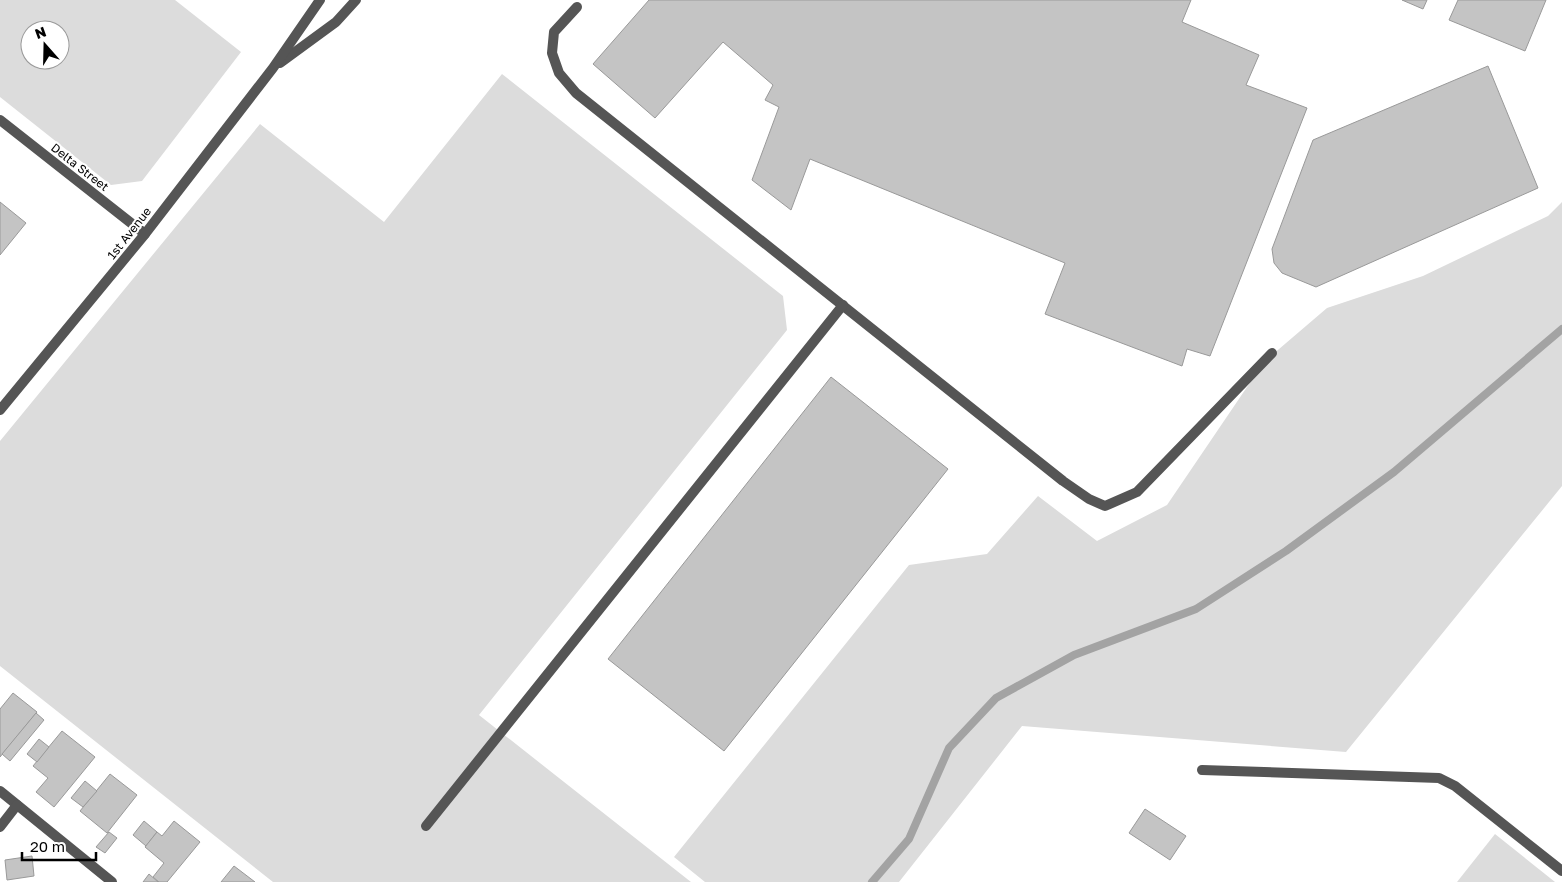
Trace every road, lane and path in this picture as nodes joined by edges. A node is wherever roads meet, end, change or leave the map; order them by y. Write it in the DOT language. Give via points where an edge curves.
graph roads {
  1 [pos="320,0"];
  2 [pos="356,0"];
  3 [pos="577,7"];
  4 [pos="273,68"];
  5 [pos="0,120"];
  6 [pos="144,234"];
  7 [pos="843,306"];
  8 [pos="1272,353"];
  9 [pos="0,410"];
  10 [pos="1202,770"];
  11 [pos="0,791"];
  12 [pos="17,805"];
  13 [pos="426,826"];
  14 [pos="0,827"];
  15 [pos="1562,871"];
  16 [pos="112,882"];
  1 -- 4 [label="street, 1st Avenue"];
  2 -- 4 [label="street, 1st Avenue" via="336,22"];
  3 -- 7 [label="street" via="554,32 552,53 559,73 576,94"];
  4 -- 6 [label="street, 1st Avenue"];
  5 -- 6 [label="street, Delta Street"];
  6 -- 9 [label="street, 1st Avenue"];
  7 -- 8 [label="street" via="1063,481 1106,506 1137,492"];
  7 -- 13 [label="street"];
  10 -- 15 [label="street" via="1439,778 1455,786"];
  11 -- 12 [label="street"];
  12 -- 14 [label="street"];
  12 -- 16 [label="street"];
}
